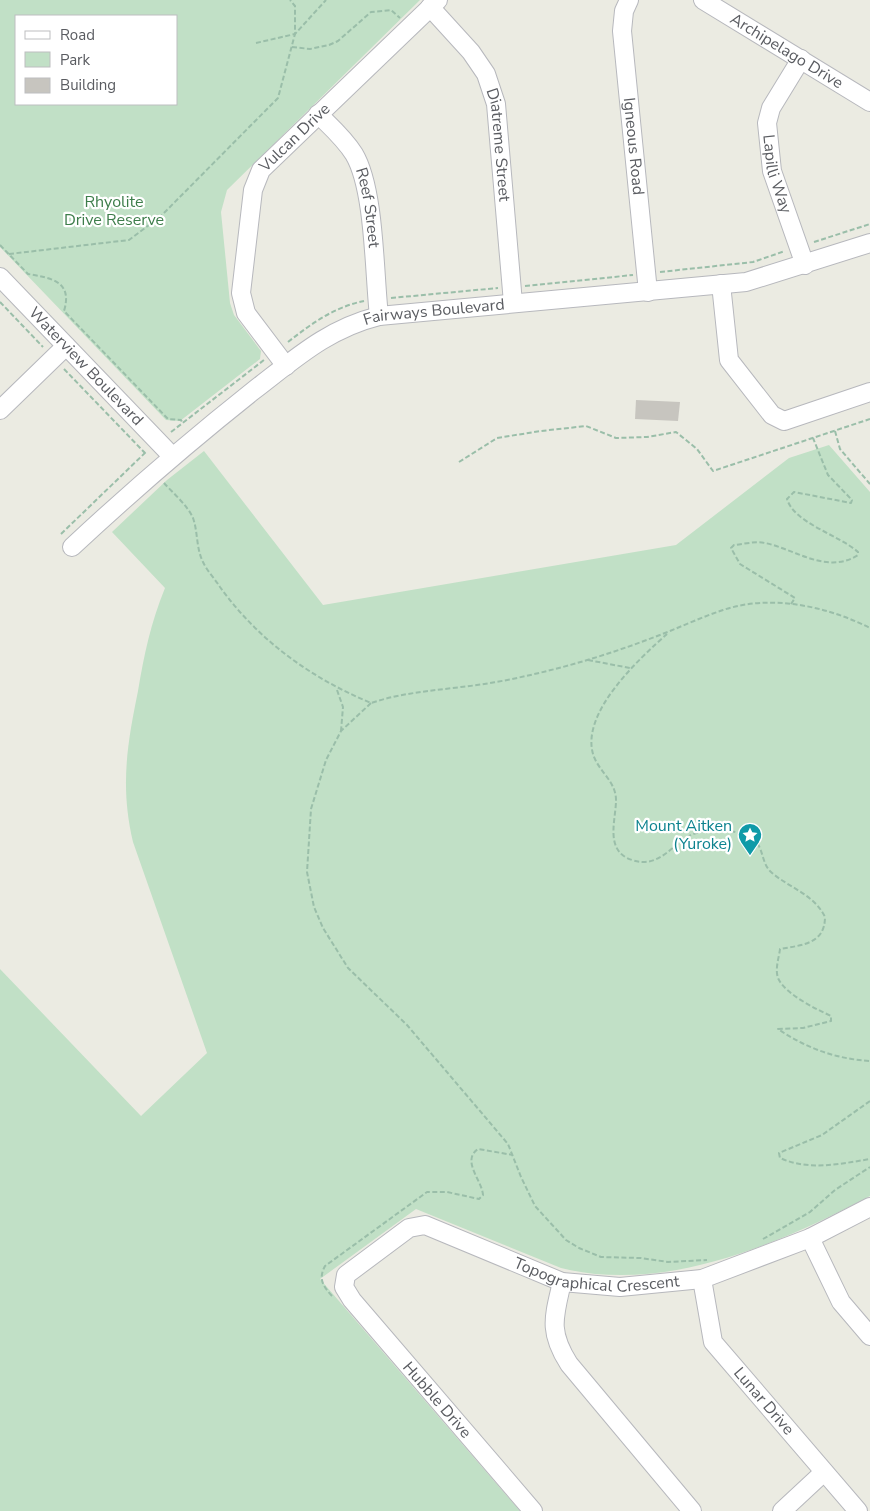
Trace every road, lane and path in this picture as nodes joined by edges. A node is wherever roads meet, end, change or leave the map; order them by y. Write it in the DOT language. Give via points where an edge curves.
graph roads {
  1 [pos="290,0"];
  2 [pos="326,0"];
  3 [pos="629,0"];
  4 [pos="703,0"];
  5 [pos="434,4"];
  6 [pos="409,27"];
  7 [pos="295,34"];
  8 [pos="256,42"];
  9 [pos="292,47"];
  10 [pos="801,59"];
  11 [pos="870,102"];
  12 [pos="318,114"];
  13 [pos="870,243"];
  14 [pos="0,244"];
  15 [pos="9,254"];
  16 [pos="805,265"];
  17 [pos="0,277"];
  18 [pos="721,284"];
  19 [pos="648,292"];
  20 [pos="0,302"];
  21 [pos="513,303"];
  22 [pos="379,316"];
  23 [pos="60,352"];
  24 [pos="286,366"];
  25 [pos="870,392"];
  26 [pos="0,410"];
  27 [pos="870,419"];
  28 [pos="183,423"];
  29 [pos="835,431"];
  30 [pos="814,438"];
  31 [pos="152,447"];
  32 [pos="172,456"];
  33 [pos="459,462"];
  34 [pos="165,484"];
  35 [pos="870,484"];
  36 [pos="61,534"];
  37 [pos="72,547"];
  38 [pos="790,604"];
  39 [pos="870,628"];
  40 [pos="669,631"];
  41 [pos="586,660"];
  42 [pos="630,668"];
  43 [pos="336,688"];
  44 [pos="372,703"];
  45 [pos="341,731"];
  46 [pos="870,1061"];
  47 [pos="870,1101"];
  48 [pos="513,1155"];
  49 [pos="870,1159"];
  50 [pos="870,1168"];
  51 [pos="870,1207"];
  52 [pos="810,1238"];
  53 [pos="756,1243"];
  54 [pos="713,1259"];
  55 [pos="702,1279"];
  56 [pos="562,1282"];
  57 [pos="339,1294"];
  58 [pos="870,1336"];
  59 [pos="824,1472"];
  60 [pos="533,1511"];
  61 [pos="692,1511"];
  62 [pos="782,1511"];
  63 [pos="858,1511"];
  1 -- 7 [label="path" via="295,6"];
  2 -- 7 [label="path"];
  3 -- 19 [label="street, Igneous Road" via="622,30"];
  4 -- 10 [label="street, Archipelago Drive"];
  5 -- 6 [label="street, Vulcan Drive"];
  5 -- 21 [label="street, Diatreme Street" via="486,74 496,104"];
  6 -- 9 [label="path" via="391,10 371,12 338,41 310,48"];
  6 -- 12 [label="street, Vulcan Drive"];
  7 -- 8 [label="path"];
  7 -- 9 [label="path"];
  9 -- 15 [label="path" via="278,98 162,216 128,240"];
  10 -- 11 [label="street, Archipelago Drive"];
  10 -- 16 [label="street, Lapilli Way" via="771,108 767,123 772,171"];
  12 -- 22 [label="street, Reef Street" via="345,141 364,180"];
  12 -- 24 [label="street, Vulcan Drive" via="261,170 253,190 242,304"];
  13 -- 16 [label="street, Fairways Boulevard"];
  14 -- 15 [label="path"];
  15 -- 28 [label="path" via="28,274 46,276 62,286 66,302 64,311 168,420 182,420"];
  16 -- 18 [label="street, Fairways Boulevard" via="761,279"];
  17 -- 23 [label="street, Waterview Boulevard"];
  18 -- 19 [label="street, Fairways Boulevard"];
  18 -- 25 [label="street" via="729,360 772,415 784,421"];
  19 -- 21 [label="street, Fairways Boulevard"];
  20 -- 23 [label="path"];
  21 -- 22 [label="street, Fairways Boulevard"];
  22 -- 24 [label="street, Fairways Boulevard" via="338,330"];
  23 -- 26 [label="street"];
  23 -- 31 [label="street, Waterview Boulevard"];
  23 -- 31 [label="path"];
  24 -- 32 [label="street, Fairways Boulevard"];
  27 -- 29 [label="path"];
  29 -- 30 [label="path"];
  29 -- 35 [label="path" via="840,449"];
  30 -- 33 [label="path" via="714,470 697,449 676,432 616,438 586,426 497,438"];
  30 -- 38 [label="path" via="828,475 852,500 851,503 794,492 787,499 789,505 802,519 849,544 858,556 827,562 765,543 734,545 731,548 740,564 795,598"];
  31 -- 32 [label="street, Waterview Boulevard"];
  31 -- 36 [label="path"];
  32 -- 37 [label="street, Fairways Boulevard"];
  34 -- 43 [label="path" via="192,516 197,548 204,564 232,604 275,647"];
  38 -- 39 [label="path" via="838,614"];
  38 -- 40 [label="path" via="746,604"];
  40 -- 41 [label="path"];
  40 -- 42 [label="path"];
  41 -- 42 [label="path"];
  41 -- 44 [label="path" via="506,680 396,695"];
  42 -- 46 [label="path" via="604,706 590,738 595,762 615,793 612,830 618,848 632,860 650,862 665,856 691,835 703,831 728,831 754,839 768,870 815,901 825,917 823,932 816,940 780,949 777,974 779,981 796,997 831,1016 831,1021 803,1028 778,1029 828,1054"];
  43 -- 44 [label="path"];
  43 -- 45 [label="path" via="343,707"];
  44 -- 45 [label="path"];
  45 -- 48 [label="path" via="326,760 310,809 307,872 318,919 348,968 407,1025 508,1144"];
  47 -- 49 [label="path" via="822,1135 779,1153 780,1158 788,1162 811,1166"];
  48 -- 54 [label="path" via="535,1206 556,1231 590,1254 681,1263"];
  48 -- 57 [label="path" via="478,1149 471,1157 471,1164 483,1195 479,1198 428,1192 326,1266 322,1285"];
  50 -- 53 [label="path" via="810,1212"];
  51 -- 52 [label="street, Topographical Crescent"];
  52 -- 55 [label="street, Topographical Crescent"];
  52 -- 58 [label="street" via="841,1302"];
  55 -- 56 [label="street, Topographical Crescent" via="620,1287"];
  55 -- 59 [label="street, Lunar Drive" via="713,1342"];
  56 -- 57 [label="street, Topographical Crescent" via="425,1225 409,1228 346,1275"];
  56 -- 61 [label="street" via="553,1320 558,1346 569,1364"];
  57 -- 60 [label="street, Hubble Drive" via="352,1300"];
  59 -- 62 [label="street"];
  59 -- 63 [label="street, Lunar Drive"];
}
